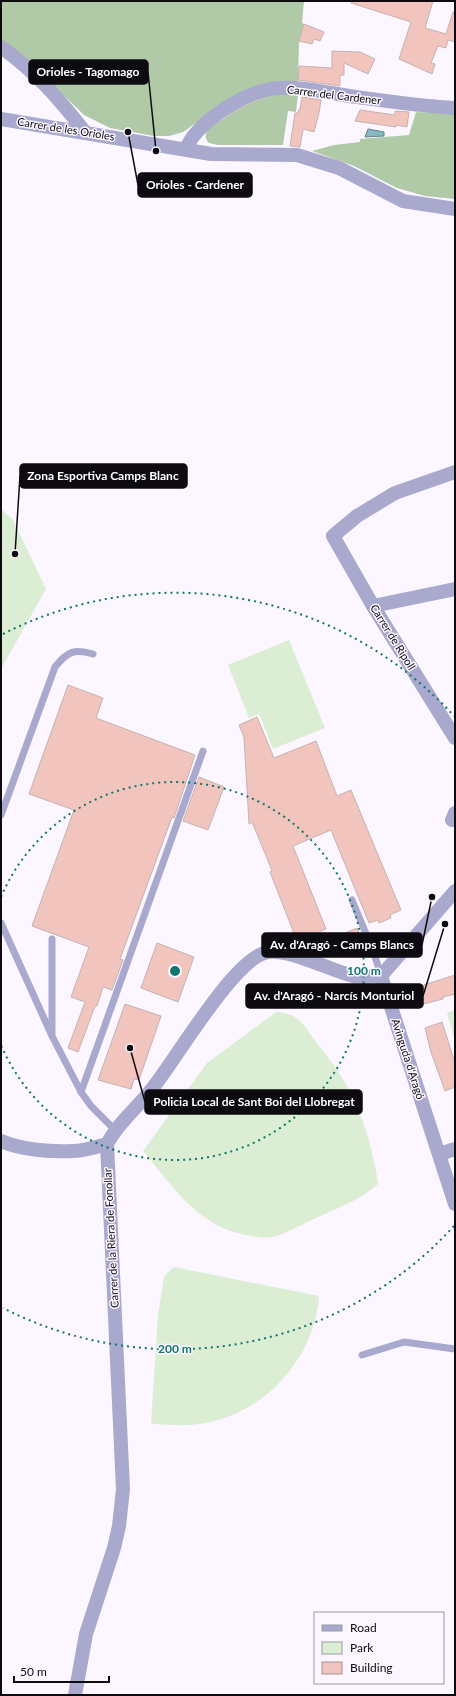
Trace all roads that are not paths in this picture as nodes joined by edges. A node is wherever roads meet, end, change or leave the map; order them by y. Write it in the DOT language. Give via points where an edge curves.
graph roads {
  1 [pos="1,47"];
  2 [pos="455,108"];
  3 [pos="1,119"];
  4 [pos="86,132"];
  5 [pos="186,148"];
  6 [pos="455,209"];
  7 [pos="455,472"];
  8 [pos="455,589"];
  9 [pos="373,606"];
  10 [pos="93,654"];
  11 [pos="455,738"];
  12 [pos="203,751"];
  13 [pos="1,815"];
  14 [pos="455,891"];
  15 [pos="352,900"];
  16 [pos="1,922"];
  17 [pos="52,939"];
  18 [pos="381,976"];
  19 [pos="52,1036"];
  20 [pos="81,1092"];
  21 [pos="114,1130"];
  22 [pos="1,1141"];
  23 [pos="107,1144"];
  24 [pos="455,1149"];
  25 [pos="440,1154"];
  26 [pos="455,1204"];
  27 [pos="455,1350"];
  28 [pos="362,1355"];
  29 [pos="75,1695"];
  1 -- 4 [label="street" via="43,81"];
  2 -- 5 [label="street, Carrer del Cardener" via="413,106 297,88 270,89 239,101 215,116 196,133"];
  3 -- 4 [label="street, Carrer de les Orioles"];
  4 -- 5 [label="street, Carrer de les Orioles"];
  5 -- 6 [label="street, Carrer de les Orioles" via="211,154 296,155 340,168 403,201"];
  7 -- 9 [label="street, Carrer de Ripoll" via="395,493 357,516 333,536"];
  8 -- 9 [label="street"];
  9 -- 11 [label="street, Carrer de Ripoll"];
  10 -- 13 [label="lane" via="78,650 70,652 55,667"];
  12 -- 20 [label="lane"];
  14 -- 18 [label="street"];
  15 -- 18 [label="lane"];
  16 -- 19 [label="lane"];
  17 -- 19 [label="lane"];
  18 -- 21 [label="street, Carrer de la Riera de Fonollar" via="355,976 290,955 268,952 250,959 229,981 151,1090"];
  18 -- 25 [label="street, Avinguda d'Aragó"];
  19 -- 20 [label="lane"];
  20 -- 21 [label="lane"];
  21 -- 23 [label="street, Carrer de la Riera de Fonollar"];
  22 -- 23 [label="street" via="42,1150 73,1151"];
  23 -- 29 [label="street, Carrer de la Riera de Fonollar" via="123,1489 114,1548 86,1634"];
  24 -- 25 [label="street"];
  25 -- 26 [label="street, Avinguda d'Aragó"];
  27 -- 28 [label="lane" via="404,1342"];
}
